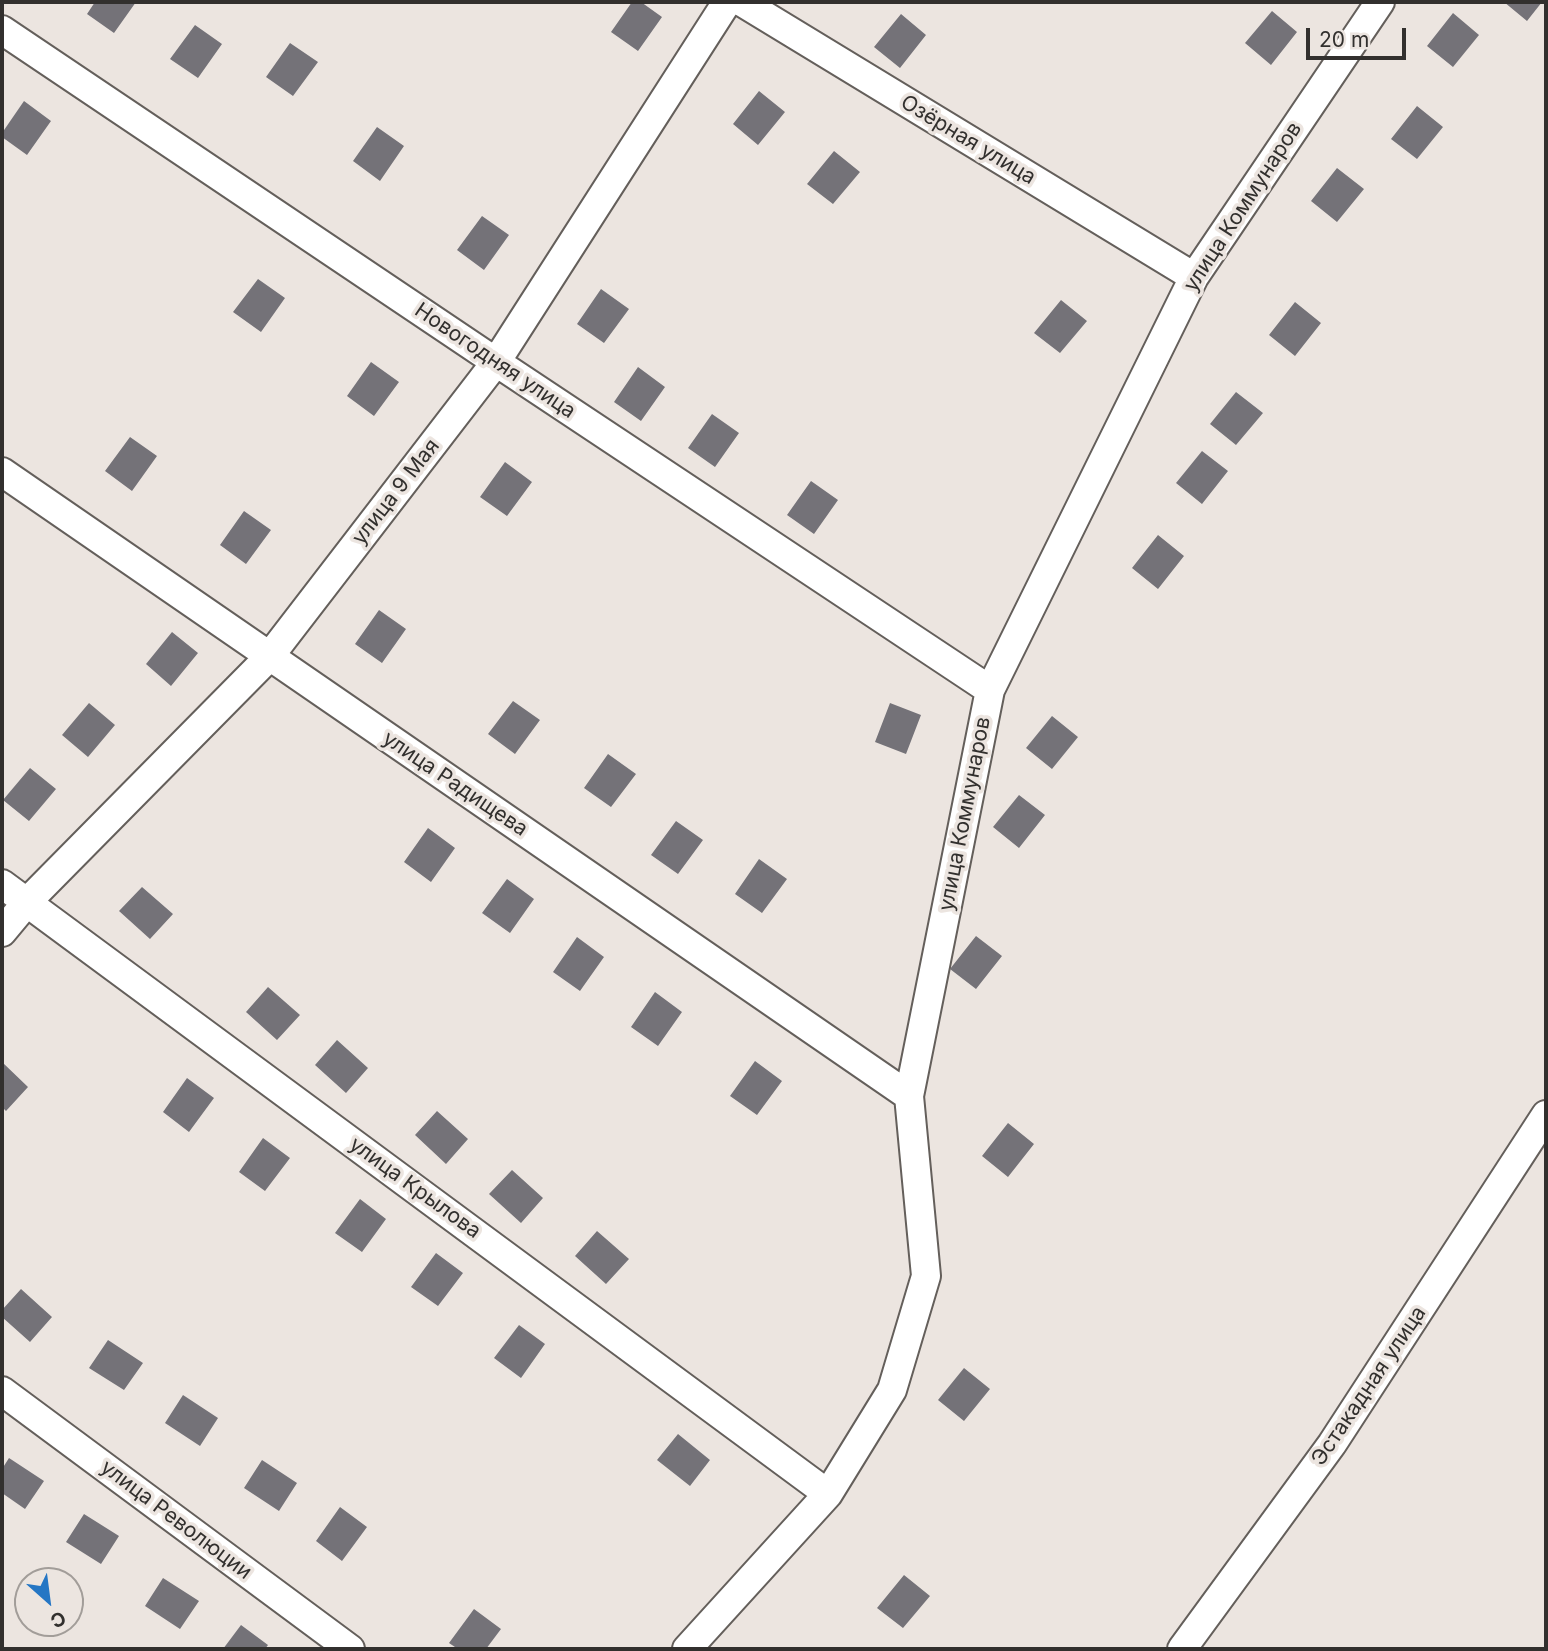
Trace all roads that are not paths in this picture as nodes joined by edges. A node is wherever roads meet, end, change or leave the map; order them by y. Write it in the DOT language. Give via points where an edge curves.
graph roads {
  1 [pos="727,2"];
  2 [pos="742,2"];
  3 [pos="1380,2"];
  4 [pos="2,30"];
  5 [pos="1194,277"];
  6 [pos="496,362"];
  7 [pos="2,472"];
  8 [pos="269,657"];
  9 [pos="990,690"];
  10 [pos="2,884"];
  11 [pos="27,902"];
  12 [pos="2,932"];
  13 [pos="909,1096"];
  14 [pos="1546,1115"];
  15 [pos="2,1391"];
  16 [pos="828,1494"];
  17 [pos="350,1649"];
  18 [pos="687,1649"];
  19 [pos="1182,1649"];
  1 -- 6 [label="street, улица 9 Мая"];
  2 -- 5 [label="street, Озёрная улица"];
  3 -- 5 [label="street, улица Коммунаров"];
  4 -- 6 [label="street, Новогодняя улица"];
  5 -- 9 [label="street, улица Коммунаров"];
  6 -- 8 [label="street, улица 9 Мая"];
  6 -- 9 [label="street, Новогодняя улица"];
  7 -- 8 [label="street, улица Радищева"];
  8 -- 11 [label="street, улица 9 Мая"];
  8 -- 13 [label="street, улица Радищева"];
  9 -- 13 [label="street, улица Коммунаров"];
  10 -- 11 [label="street, улица Крылова"];
  11 -- 12 [label="street, улица 9 Мая"];
  11 -- 16 [label="street, улица Крылова"];
  13 -- 16 [label="street, улица Коммунаров" via="926,1276 892,1390"];
  14 -- 19 [label="street, Эстакадная улица" via="1332,1444"];
  15 -- 17 [label="street, улица Революции"];
  16 -- 18 [label="street, улица Коммунаров"];
}
